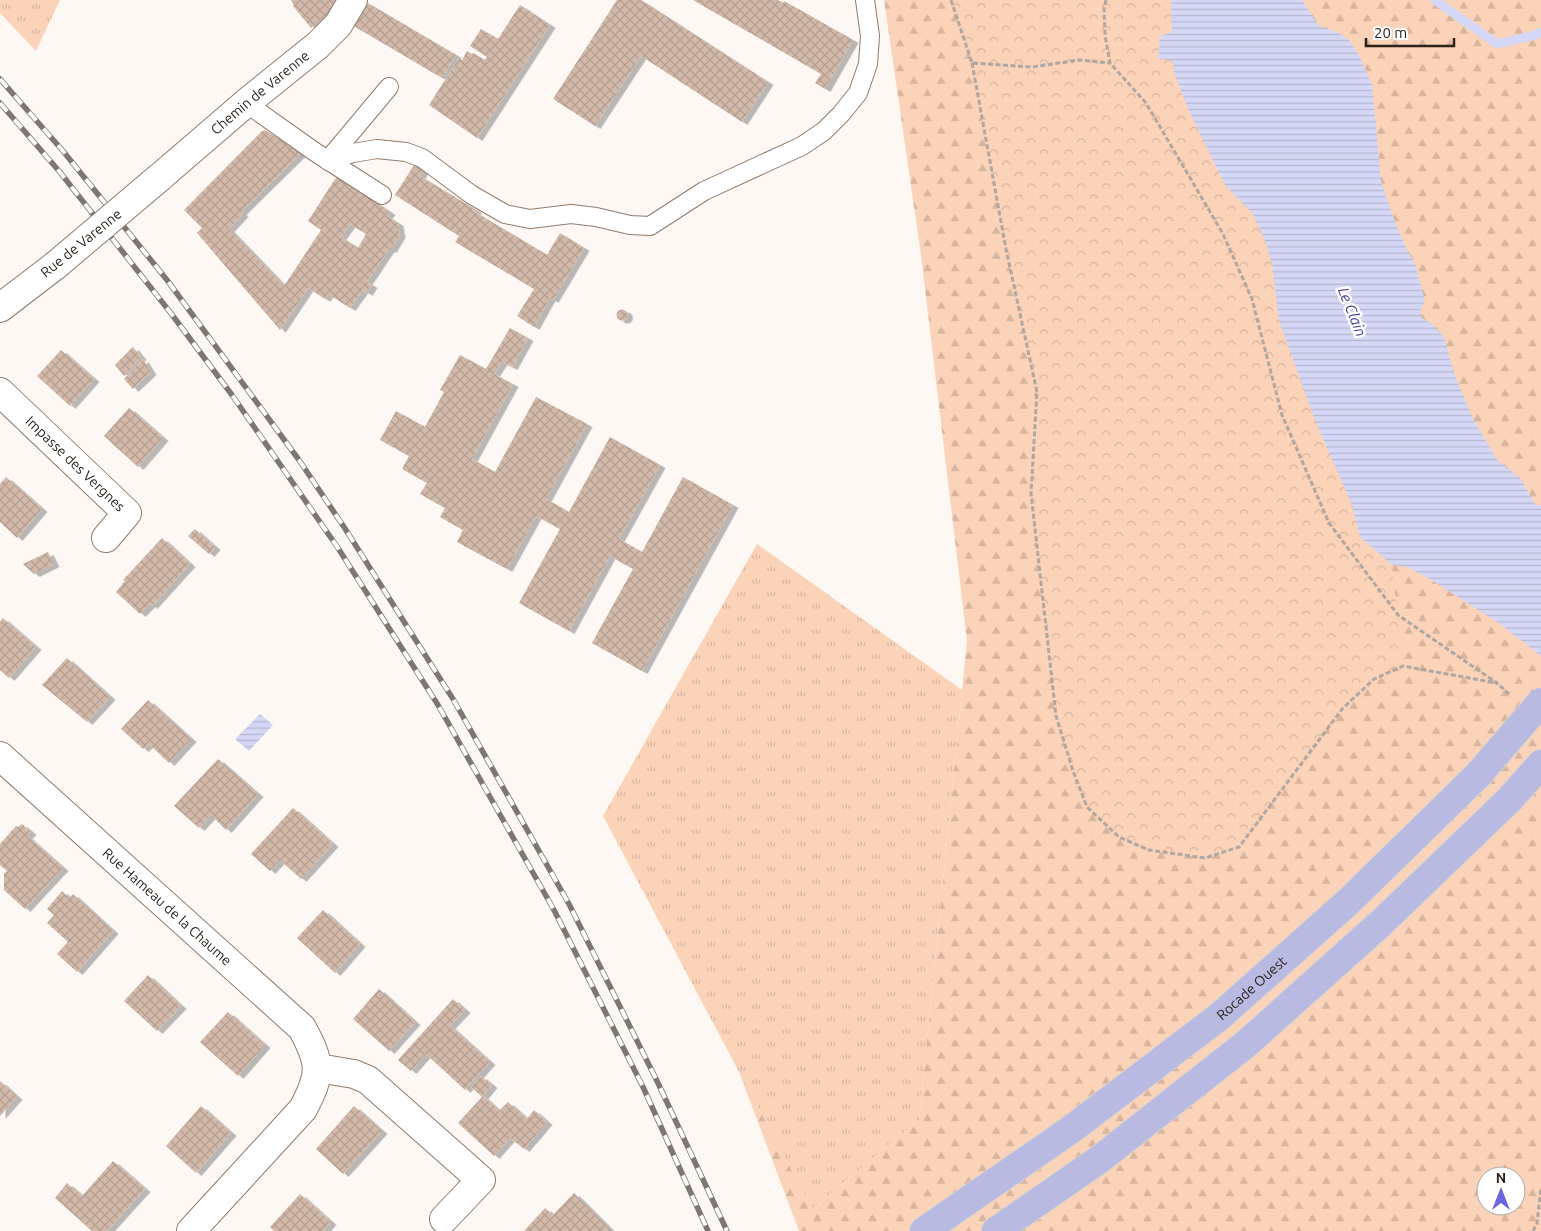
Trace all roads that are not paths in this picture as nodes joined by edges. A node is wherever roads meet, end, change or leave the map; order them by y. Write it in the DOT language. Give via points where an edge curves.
graph roads {
  1 [pos="353,0"];
  2 [pos="865,0"];
  3 [pos="390,87"];
  4 [pos="246,102"];
  5 [pos="328,161"];
  6 [pos="160,177"];
  7 [pos="382,195"];
  8 [pos="0,308"];
  9 [pos="0,392"];
  10 [pos="106,538"];
  11 [pos="1541,702"];
  12 [pos="0,756"];
  13 [pos="1541,764"];
  14 [pos="318,1068"];
  15 [pos="444,1219"];
  16 [pos="191,1231"];
  17 [pos="924,1231"];
  18 [pos="996,1231"];
  1 -- 4 [label="street, Chemin de Varenne" via="338,25 318,45"];
  2 -- 5 [label="lane" via="870,36 868,64 858,93 841,114 802,146 704,191 650,226 572,214 530,219 505,214 472,195 422,158 406,152 377,149"];
  3 -- 5 [label="lane"];
  4 -- 5 [label="lane"];
  4 -- 6 [label="street, Chemin de Varenne"];
  5 -- 7 [label="lane"];
  6 -- 8 [label="street, Rue de Varenne, bridge"];
  9 -- 10 [label="street, Impasse des Vergnes" via="127,513"];
  11 -- 17 [label="main road, Rocade Ouest, bridge" via="1478,775 1348,902 1220,1016 1073,1128"];
  12 -- 14 [label="street, Rue Hameau de la Chaume" via="302,1028 312,1046"];
  13 -- 18 [label="main road" via="1509,800 1381,923 1246,1044 1100,1159"];
  14 -- 15 [label="street" via="354,1074 368,1080 481,1180"];
  14 -- 16 [label="street" via="313,1090 303,1109"];
}
